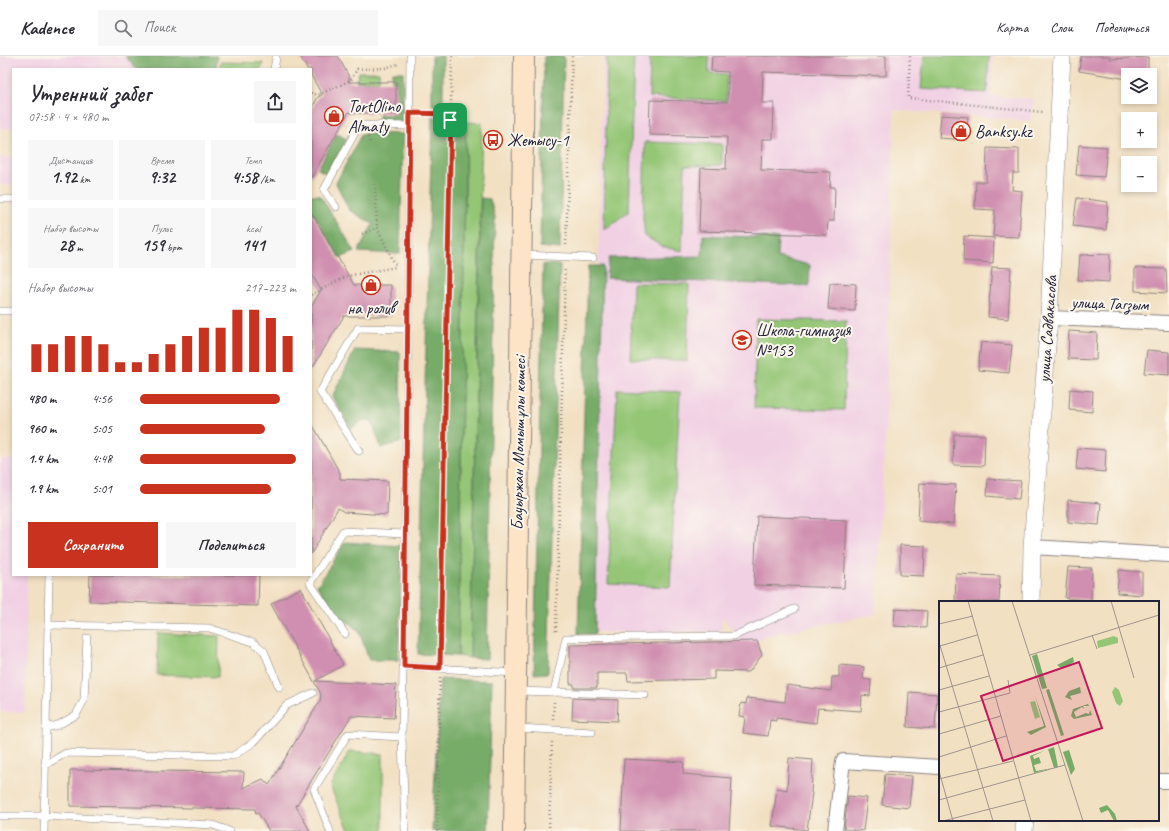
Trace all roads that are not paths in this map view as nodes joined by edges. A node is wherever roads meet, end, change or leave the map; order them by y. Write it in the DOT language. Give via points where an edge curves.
graph roads {
  1 [pos="524,56"];
  2 [pos="1062,56"];
  3 [pos="276,58"];
  4 [pos="410,58"];
  5 [pos="274,68"];
  6 [pos="410,126"];
  7 [pos="0,199"];
  8 [pos="12,199"];
  9 [pos="336,207"];
  10 [pos="520,255"];
  11 [pos="593,258"];
  12 [pos="12,310"];
  13 [pos="0,311"];
  14 [pos="1049,318"];
  15 [pos="1169,323"];
  16 [pos="408,329"];
  17 [pos="359,451"];
  18 [pos="406,534"];
  19 [pos="1032,547"];
  20 [pos="1169,555"];
  21 [pos="48,576"];
  22 [pos="1031,601"];
  23 [pos="794,609"];
  24 [pos="48,625"];
  25 [pos="345,634"];
  26 [pos="87,638"];
  27 [pos="404,666"];
  28 [pos="516,682"];
  29 [pos="279,687"];
  30 [pos="313,692"];
  31 [pos="554,692"];
  32 [pos="645,695"];
  33 [pos="46,728"];
  34 [pos="515,728"];
  35 [pos="592,732"];
  36 [pos="402,737"];
  37 [pos="45,765"];
  38 [pos="939,767"];
  39 [pos="0,816"];
  40 [pos="44,816"];
  41 [pos="44,831"];
  42 [pos="229,831"];
  43 [pos="330,831"];
  44 [pos="405,831"];
  45 [pos="514,831"];
  46 [pos="835,831"];
  1 -- 10 [label="main road, Бауыржан Момышұлы көшесі"];
  2 -- 14 [label="street, улица Садвакасова"];
  3 -- 5 [label="lane"];
  4 -- 6 [label="lane"];
  6 -- 9 [label="lane" via="359,126 324,190"];
  6 -- 16 [label="lane"];
  7 -- 8 [label="lane"];
  10 -- 11 [label="lane"];
  10 -- 28 [label="main road, Бауыржан Момышұлы көшесі"];
  12 -- 13 [label="lane"];
  14 -- 15 [label="street, улица Тагзым"];
  14 -- 19 [label="street, улица Садвакасова"];
  16 -- 17 [label="lane" via="358,328 320,392"];
  16 -- 18 [label="lane"];
  18 -- 25 [label="lane" via="343,531 310,583"];
  18 -- 27 [label="lane"];
  19 -- 20 [label="street"];
  19 -- 22 [label="street, улица Садвакасова"];
  21 -- 24 [label="lane"];
  23 -- 31 [label="lane" via="734,636 566,638"];
  24 -- 29 [label="lane" via="209,628 253,642 264,651"];
  24 -- 33 [label="lane"];
  26 -- 33 [label="lane" via="84,700 76,715 58,725"];
  27 -- 28 [label="lane" via="440,668"];
  27 -- 36 [label="lane"];
  28 -- 31 [label="lane"];
  28 -- 34 [label="main road, Бауыржан Момышұлы көшесі"];
  30 -- 37 [label="lane" via="287,705 254,742 233,756 66,753"];
  31 -- 32 [label="lane"];
  33 -- 37 [label="lane"];
  34 -- 35 [label="lane"];
  34 -- 45 [label="main road, Бауыржан Момышұлы көшесі"];
  36 -- 43 [label="lane" via="348,734 314,789"];
  36 -- 44 [label="lane"];
  37 -- 40 [label="lane"];
  38 -- 46 [label="street" via="843,761"];
  39 -- 40 [label="lane"];
  40 -- 41 [label="lane"];
  40 -- 42 [label="lane" via="213,826"];
}
